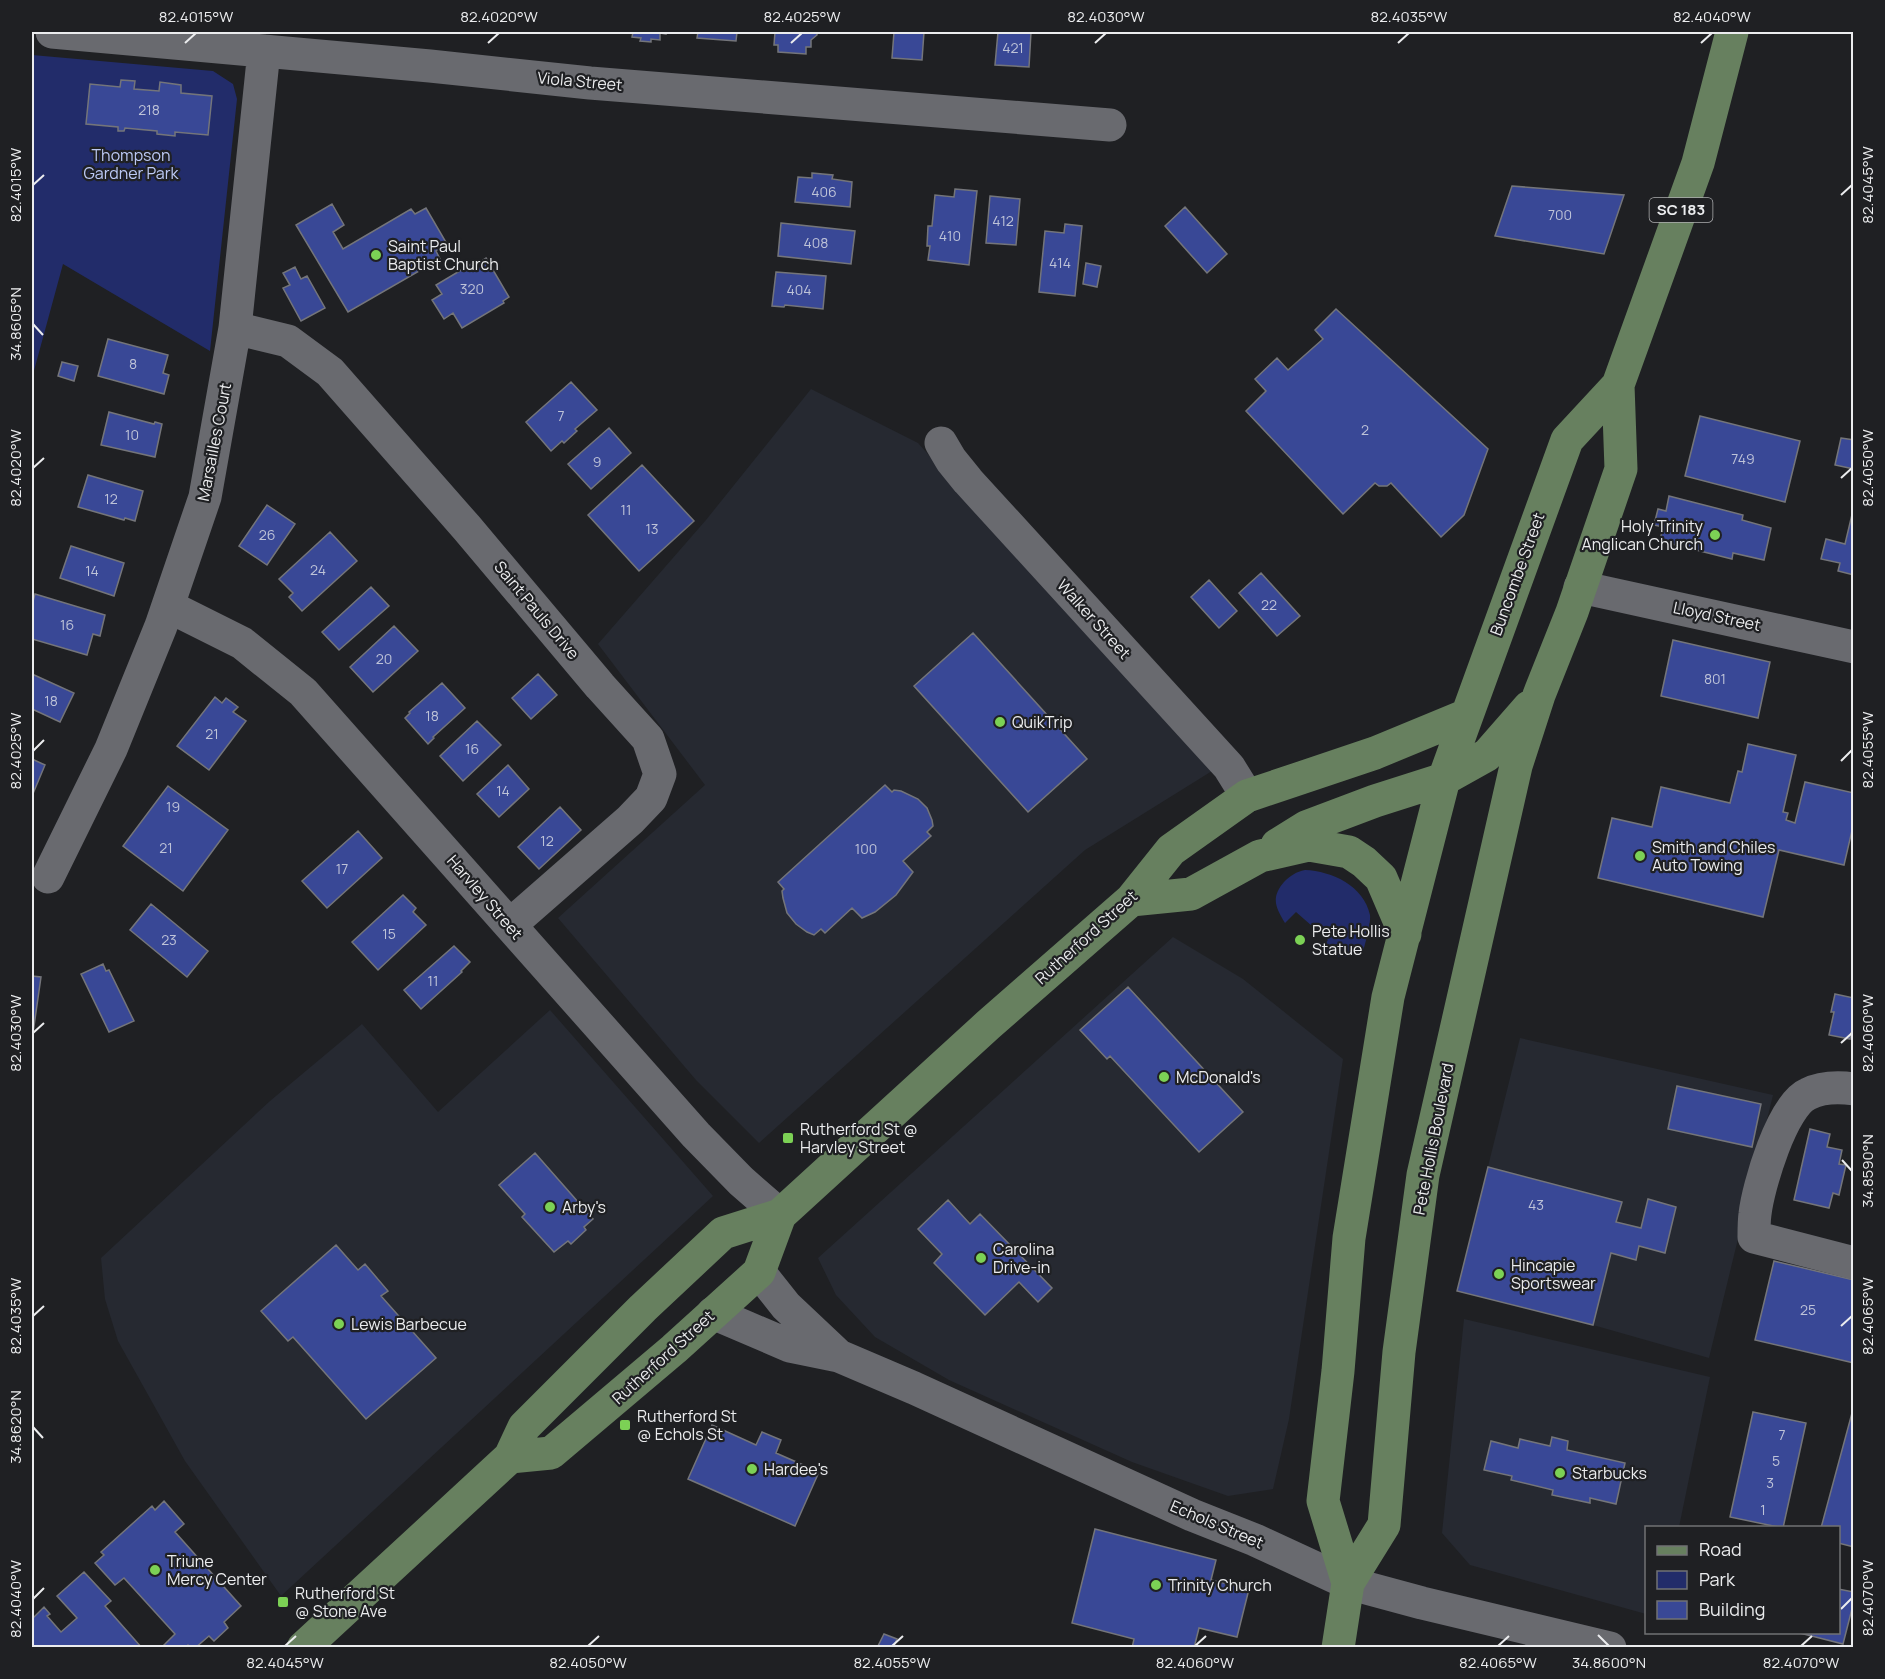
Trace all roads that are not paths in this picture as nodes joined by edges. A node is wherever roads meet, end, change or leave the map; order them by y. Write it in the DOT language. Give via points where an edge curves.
graph roads {
  1 [pos="52,32"];
  2 [pos="1732,32"];
  3 [pos="264,51"];
  4 [pos="1110,125"];
  5 [pos="235,328"];
  6 [pos="1618,385"];
  7 [pos="941,443"];
  8 [pos="1580,586"];
  9 [pos="168,606"];
  10 [pos="1854,647"];
  11 [pos="1539,695"];
  12 [pos="1467,715"];
  13 [pos="1444,779"];
  14 [pos="1247,796"];
  15 [pos="1260,856"];
  16 [pos="48,877"];
  17 [pos="1131,900"];
  18 [pos="510,925"];
  19 [pos="1405,934"];
  20 [pos="1854,1089"];
  21 [pos="780,1215"];
  22 [pos="1854,1263"];
  23 [pos="759,1272"];
  24 [pos="713,1313"];
  25 [pos="839,1356"];
  26 [pos="510,1457"];
  27 [pos="1348,1583"];
  28 [pos="303,1647"];
  29 [pos="1338,1647"];
  30 [pos="1610,1647"];
  1 -- 3 [label="street, Viola Street"];
  2 -- 6 [label="main road, Buncombe Street / SC 183" via="1698,163"];
  3 -- 4 [label="street, Viola Street" via="590,83"];
  3 -- 5 [label="street, Marsailles Court"];
  5 -- 9 [label="street, Marsailles Court" via="205,497"];
  5 -- 18 [label="street, Saint Pauls Drive" via="288,340 330,372 648,739 660,774 651,798"];
  6 -- 8 [label="main road, Buncombe Street / SC 183" via="1621,469"];
  6 -- 12 [label="main road, Buncombe Street / SC 183" via="1567,440"];
  7 -- 14 [label="street, Walker Street" via="968,480 1229,767"];
  8 -- 10 [label="street, Lloyd Street"];
  8 -- 11 [label="main road, Buncombe Street / SC 183"];
  9 -- 16 [label="street, Marsailles Court" via="111,749"];
  9 -- 18 [label="street, Harvley Street" via="242,643 303,692"];
  11 -- 13 [label="main road" via="1487,755"];
  11 -- 27 [label="main road, Pete Hollis Boulevard / SC 183" via="1516,766 1423,1175 1399,1352 1384,1525"];
  12 -- 13 [label="main road, Buncombe Street / SC 183"];
  12 -- 14 [label="main road, Rutherford Street" via="1375,753"];
  13 -- 15 [label="main road" via="1306,827"];
  13 -- 19 [label="main road, Pete Hollis Boulevard / SC 183"];
  14 -- 17 [label="main road, Rutherford Street" via="1171,850"];
  15 -- 17 [label="main road" via="1191,894"];
  15 -- 19 [label="main road" via="1309,845 1349,852 1381,878"];
  17 -- 21 [label="main road, Rutherford Street"];
  18 -- 21 [label="street, Harvley Street" via="696,1135"];
  19 -- 27 [label="main road, Pete Hollis Boulevard / SC 183" via="1388,997 1349,1238 1323,1500"];
  20 -- 22 [label="street" via="1838,1087 1807,1094 1793,1108 1782,1125 1762,1180 1754,1237"];
  21 -- 23 [label="main road, Rutherford Street"];
  21 -- 26 [label="main road, Rutherford Street" via="723,1233 524,1427"];
  23 -- 24 [label="main road, Rutherford Street"];
  23 -- 25 [label="street, Echols Street" via="786,1306"];
  24 -- 25 [label="street, Echols Street" via="790,1346"];
  24 -- 26 [label="main road, Rutherford Street" via="551,1454"];
  25 -- 27 [label="street, Echols Street"];
  26 -- 28 [label="main road, Rutherford Street"];
  27 -- 29 [label="main road, Pete Hollis Boulevard / SC 183"];
  27 -- 30 [label="street, Echols Street"];
}
